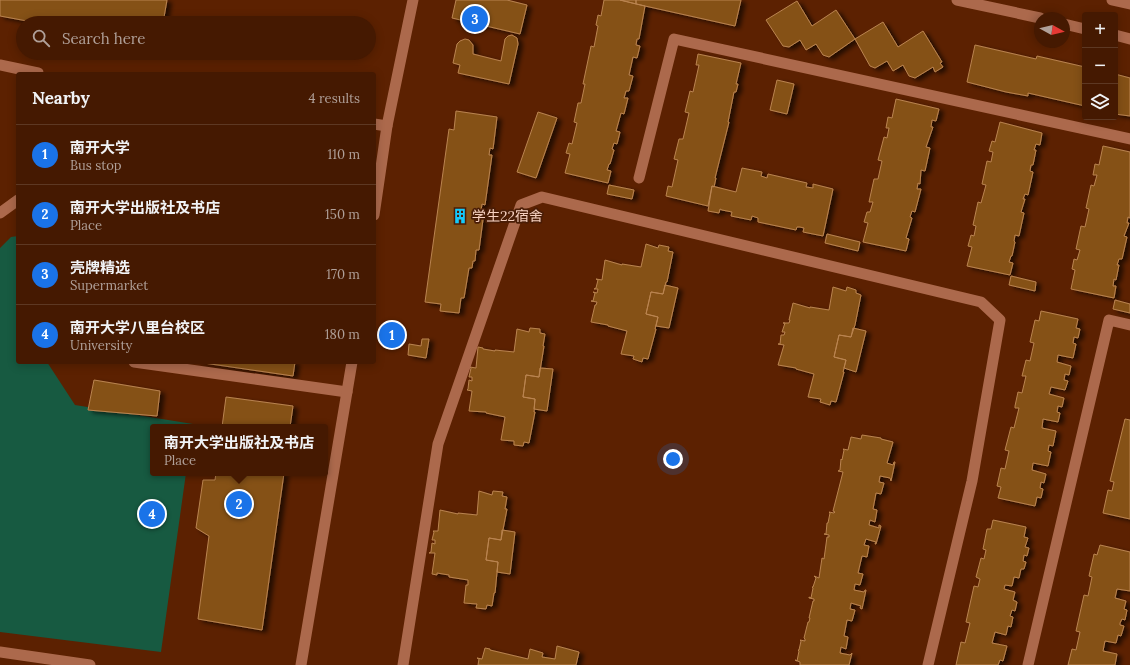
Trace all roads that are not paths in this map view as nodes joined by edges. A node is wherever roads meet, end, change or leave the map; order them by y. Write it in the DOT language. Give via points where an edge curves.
graph roads {
  1 [pos="413,0"];
  2 [pos="957,0"];
  3 [pos="1112,0"];
  4 [pos="1130,4"];
  5 [pos="1034,17"];
  6 [pos="1070,25"];
  7 [pos="1082,27"];
  8 [pos="1118,36"];
  9 [pos="1130,39"];
  10 [pos="0,65"];
  11 [pos="33,72"];
  12 [pos="376,124"];
  13 [pos="387,126"];
  14 [pos="1130,139"];
  15 [pos="639,178"];
  16 [pos="16,201"];
  17 [pos="376,201"];
  18 [pos="0,213"];
  19 [pos="1130,325"];
  20 [pos="148,364"];
  21 [pos="352,364"];
  22 [pos="347,392"];
  23 [pos="0,652"];
  24 [pos="90,665"];
  25 [pos="301,665"];
  26 [pos="403,665"];
  27 [pos="928,665"];
  28 [pos="1028,665"];
  1 -- 13 [label="street"];
  2 -- 5 [label="street"];
  3 -- 4 [label="street"];
  6 -- 7 [label="street"];
  8 -- 9 [label="street"];
  10 -- 11 [label="street"];
  12 -- 13 [label="street"];
  13 -- 17 [label="street"];
  14 -- 15 [label="street" via="674,38"];
  16 -- 18 [label="street"];
  19 -- 28 [label="street" via="1109,320"];
  20 -- 22 [label="street"];
  21 -- 22 [label="street"];
  22 -- 25 [label="street"];
  23 -- 24 [label="street"];
  26 -- 27 [label="street" via="438,444 521,205 542,197 981,302 1000,320 972,481"];
}
